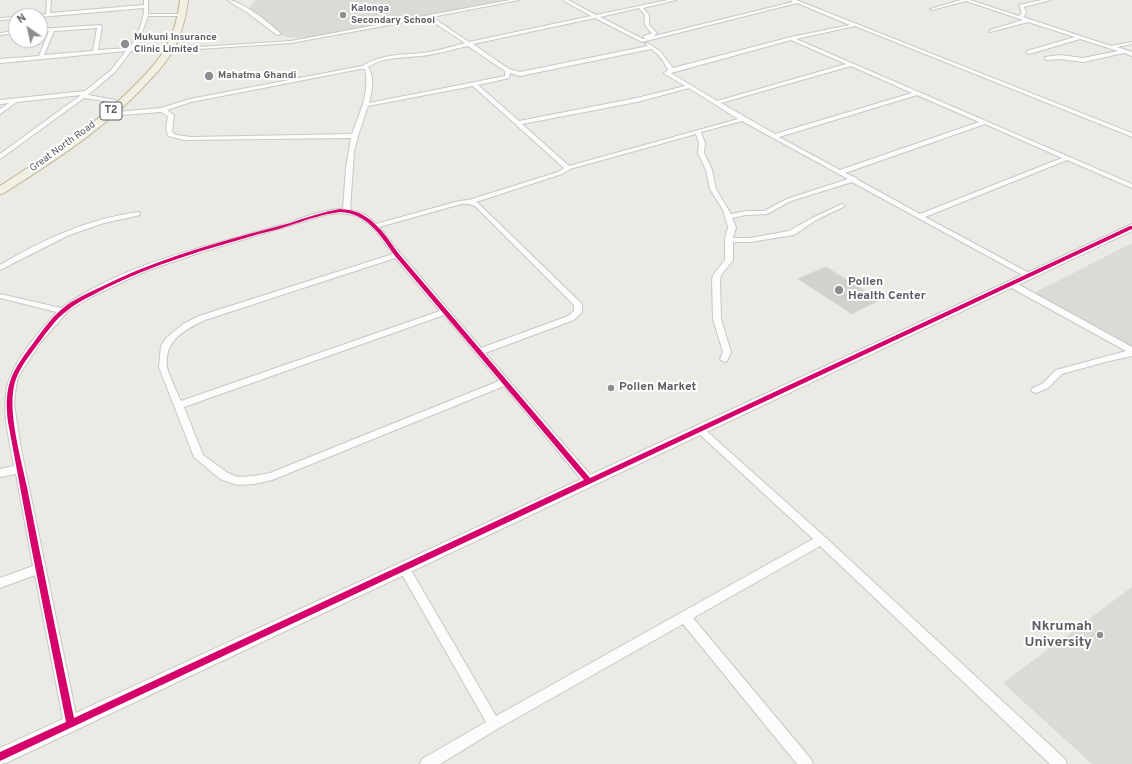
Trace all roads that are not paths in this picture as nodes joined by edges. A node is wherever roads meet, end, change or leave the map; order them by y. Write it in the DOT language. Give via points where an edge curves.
graph roads {
  1 [pos="49,0"];
  2 [pos="146,0"];
  3 [pos="184,0"];
  4 [pos="229,0"];
  5 [pos="517,0"];
  6 [pos="565,0"];
  7 [pos="674,0"];
  8 [pos="966,0"];
  9 [pos="1048,0"];
  10 [pos="795,1"];
  11 [pos="146,6"];
  12 [pos="640,7"];
  13 [pos="932,9"];
  14 [pos="48,15"];
  15 [pos="146,15"];
  16 [pos="182,16"];
  17 [pos="595,16"];
  18 [pos="429,17"];
  19 [pos="1019,18"];
  20 [pos="1028,20"];
  21 [pos="1055,23"];
  22 [pos="855,25"];
  23 [pos="1048,27"];
  24 [pos="48,29"];
  25 [pos="52,29"];
  26 [pos="992,31"];
  27 [pos="280,34"];
  28 [pos="1080,37"];
  29 [pos="791,38"];
  30 [pos="642,41"];
  31 [pos="468,43"];
  32 [pos="1132,43"];
  33 [pos="652,47"];
  34 [pos="1112,48"];
  35 [pos="130,49"];
  36 [pos="168,50"];
  37 [pos="95,51"];
  38 [pos="1029,52"];
  39 [pos="1125,52"];
  40 [pos="1132,54"];
  41 [pos="41,57"];
  42 [pos="1046,58"];
  43 [pos="0,61"];
  44 [pos="851,64"];
  45 [pos="364,67"];
  46 [pos="507,70"];
  47 [pos="672,70"];
  48 [pos="518,74"];
  49 [pos="507,77"];
  50 [pos="474,84"];
  51 [pos="688,86"];
  52 [pos="917,93"];
  53 [pos="85,94"];
  54 [pos="16,100"];
  55 [pos="0,102"];
  56 [pos="716,103"];
  57 [pos="118,105"];
  58 [pos="367,105"];
  59 [pos="162,110"];
  60 [pos="0,112"];
  61 [pos="108,114"];
  62 [pos="743,119"];
  63 [pos="985,122"];
  64 [pos="517,123"];
  65 [pos="698,131"];
  66 [pos="1132,135"];
  67 [pos="355,136"];
  68 [pos="775,136"];
  69 [pos="0,157"];
  70 [pos="1067,158"];
  71 [pos="568,168"];
  72 [pos="841,172"];
  73 [pos="855,179"];
  74 [pos="1132,186"];
  75 [pos="0,191"];
  76 [pos="470,202"];
  77 [pos="842,206"];
  78 [pos="346,211"];
  79 [pos="138,214"];
  80 [pos="921,216"];
  81 [pos="729,217"];
  82 [pos="375,226"];
  83 [pos="1130,229"];
  84 [pos="729,240"];
  85 [pos="397,256"];
  86 [pos="0,268"];
  87 [pos="1028,276"];
  88 [pos="1011,284"];
  89 [pos="0,296"];
  90 [pos="63,311"];
  91 [pos="446,312"];
  92 [pos="480,352"];
  93 [pos="1132,352"];
  94 [pos="724,359"];
  95 [pos="506,382"];
  96 [pos="1036,390"];
  97 [pos="178,406"];
  98 [pos="700,429"];
  99 [pos="20,469"];
  100 [pos="0,474"];
  101 [pos="589,481"];
  102 [pos="821,540"];
  103 [pos="40,568"];
  104 [pos="404,568"];
  105 [pos="0,583"];
  106 [pos="685,617"];
  107 [pos="70,724"];
  108 [pos="494,724"];
  109 [pos="0,757"];
  110 [pos="427,764"];
  111 [pos="806,764"];
  112 [pos="1060,764"];
  1 -- 14 [label="street"];
  2 -- 11 [label="street"];
  3 -- 16 [label="highway, Great North Road / T2"];
  4 -- 27 [label="street"];
  5 -- 18 [label="street"];
  6 -- 17 [label="street"];
  7 -- 12 [label="street"];
  8 -- 13 [label="street"];
  8 -- 19 [label="street"];
  9 -- 19 [label="street" via="1021,6 1024,13"];
  10 -- 22 [label="street"];
  10 -- 30 [label="street"];
  11 -- 14 [label="street" via="105,7"];
  11 -- 15 [label="street"];
  12 -- 17 [label="street"];
  12 -- 30 [label="street" via="646,15 647,27 654,33"];
  15 -- 16 [label="street"];
  15 -- 35 [label="street" via="137,40"];
  16 -- 36 [label="highway, Great North Road / T2"];
  17 -- 30 [label="street"];
  17 -- 31 [label="street"];
  18 -- 31 [label="street"];
  18 -- 36 [label="street" via="296,42"];
  19 -- 20 [label="street"];
  20 -- 23 [label="street"];
  20 -- 26 [label="street"];
  21 -- 23 [label="street"];
  22 -- 29 [label="street"];
  22 -- 66 [label="street"];
  23 -- 28 [label="street"];
  24 -- 25 [label="street"];
  25 -- 37 [label="street" via="100,26"];
  25 -- 41 [label="street"];
  28 -- 34 [label="street"];
  28 -- 38 [label="street"];
  29 -- 44 [label="street"];
  29 -- 47 [label="street"];
  30 -- 33 [label="street"];
  31 -- 45 [label="street" via="425,53 385,58"];
  31 -- 46 [label="street"];
  32 -- 34 [label="street"];
  33 -- 47 [label="street"];
  33 -- 48 [label="street"];
  34 -- 39 [label="street"];
  35 -- 36 [label="street"];
  35 -- 37 [label="street"];
  35 -- 53 [label="street" via="113,70"];
  36 -- 57 [label="highway, Great North Road / T2" via="152,73"];
  37 -- 41 [label="street"];
  39 -- 40 [label="street"];
  39 -- 42 [label="street" via="1084,60"];
  41 -- 43 [label="street"];
  44 -- 52 [label="street"];
  44 -- 56 [label="street"];
  45 -- 58 [label="street" via="369,73"];
  45 -- 59 [label="street" via="190,101"];
  46 -- 48 [label="street"];
  46 -- 49 [label="street"];
  47 -- 51 [label="street" via="667,73"];
  48 -- 49 [label="street"];
  49 -- 50 [label="street"];
  50 -- 58 [label="street"];
  50 -- 64 [label="street"];
  51 -- 56 [label="street"];
  51 -- 64 [label="street" via="637,100"];
  52 -- 63 [label="street"];
  52 -- 68 [label="street"];
  53 -- 54 [label="street"];
  53 -- 57 [label="street" via="113,101"];
  53 -- 69 [label="street"];
  54 -- 55 [label="street"];
  54 -- 60 [label="street"];
  56 -- 62 [label="street"];
  57 -- 61 [label="highway, Great North Road / T2"];
  58 -- 67 [label="street"];
  59 -- 61 [label="street"];
  59 -- 67 [label="street" via="170,115 168,131 175,138"];
  61 -- 75 [label="highway, Great North Road / T2" via="57,153"];
  62 -- 65 [label="street"];
  62 -- 68 [label="street"];
  63 -- 70 [label="street"];
  63 -- 72 [label="street"];
  64 -- 71 [label="street"];
  65 -- 71 [label="street"];
  65 -- 81 [label="street" via="702,142 701,153 713,189"];
  67 -- 78 [label="street" via="348,167"];
  68 -- 72 [label="street"];
  70 -- 74 [label="street"];
  70 -- 80 [label="street"];
  71 -- 76 [label="street"];
  72 -- 73 [label="street"];
  73 -- 80 [label="street"];
  73 -- 81 [label="street" via="789,200 765,212"];
  76 -- 82 [label="street"];
  76 -- 92 [label="street" via="477,205 578,304 578,312 571,318"];
  77 -- 84 [label="street" via="790,233 750,240"];
  78 -- 82 [label="street" via="357,213"];
  78 -- 90 [label="street" via="325,214 162,262 108,285"];
  79 -- 86 [label="street" via="122,215 81,228 26,252"];
  80 -- 87 [label="street"];
  81 -- 84 [label="street" via="732,227"];
  82 -- 85 [label="street"];
  83 -- 87 [label="street"];
  84 -- 94 [label="street" via="729,260 716,280 718,319 727,352"];
  85 -- 91 [label="street"];
  85 -- 97 [label="street" via="202,318 186,326 165,346 163,367"];
  87 -- 88 [label="street"];
  88 -- 93 [label="street"];
  88 -- 98 [label="street"];
  89 -- 90 [label="street"];
  90 -- 99 [label="street" via="23,360 14,376 10,410"];
  91 -- 92 [label="street"];
  91 -- 97 [label="street"];
  92 -- 95 [label="street"];
  93 -- 96 [label="street" via="1059,372 1045,386"];
  95 -- 97 [label="street" via="272,476 254,480 237,481 224,476 199,457"];
  95 -- 101 [label="street"];
  98 -- 101 [label="street"];
  98 -- 102 [label="street"];
  99 -- 100 [label="street"];
  99 -- 103 [label="street"];
  101 -- 104 [label="street"];
  102 -- 106 [label="street"];
  102 -- 112 [label="street"];
  103 -- 105 [label="street"];
  103 -- 107 [label="street"];
  104 -- 107 [label="street"];
  104 -- 108 [label="street"];
  106 -- 108 [label="street"];
  106 -- 111 [label="street"];
  107 -- 109 [label="street"];
  108 -- 110 [label="street"];
}
